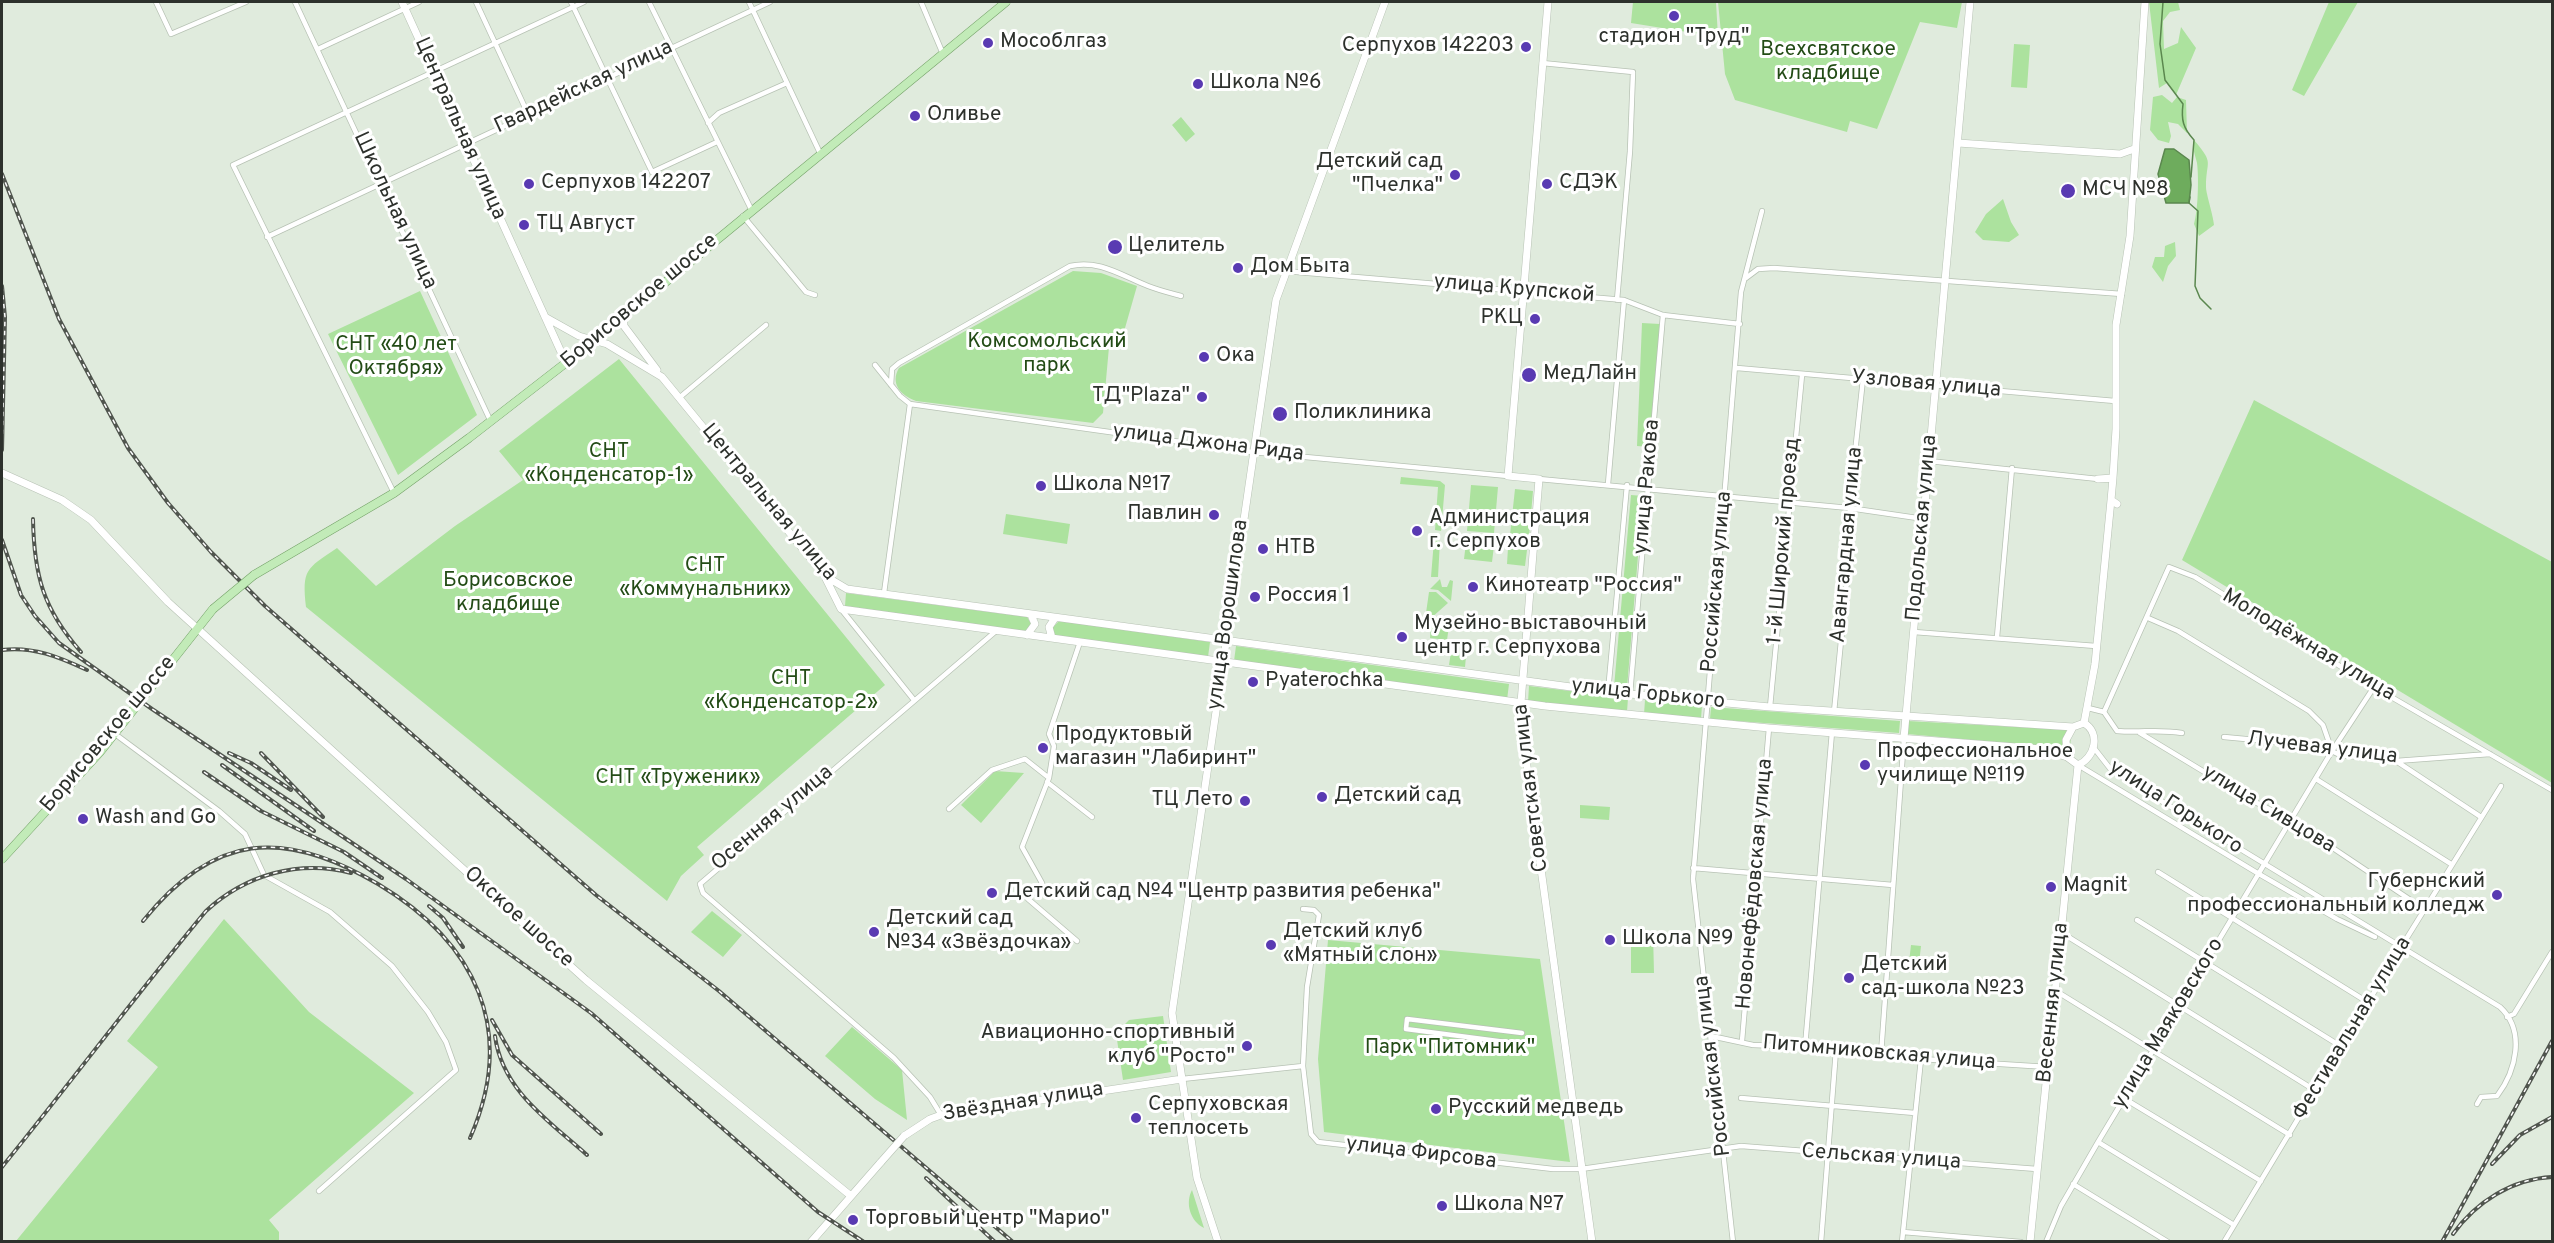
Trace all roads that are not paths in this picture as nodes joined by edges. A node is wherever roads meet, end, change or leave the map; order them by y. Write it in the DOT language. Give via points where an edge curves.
graph roads {
  1 [pos="156,2"];
  2 [pos="223,2"];
  3 [pos="246,2"];
  4 [pos="295,2"];
  5 [pos="419,2"];
  6 [pos="476,2"];
  7 [pos="584,2"];
  8 [pos="649,2"];
  9 [pos="749,2"];
  10 [pos="770,2"];
  11 [pos="921,2"];
  12 [pos="1006,2"];
  13 [pos="1385,2"];
  14 [pos="1548,2"];
  15 [pos="1971,2"];
  16 [pos="2145,2"];
  17 [pos="572,4"];
  18 [pos="403,5"];
  19 [pos="228,10"];
  20 [pos="753,10"];
  21 [pos="495,44"];
  22 [pos="671,48"];
  23 [pos="318,49"];
  24 [pos="943,54"];
  25 [pos="1542,63"];
  26 [pos="433,73"];
  27 [pos="608,77"];
  28 [pos="788,83"];
  29 [pos="348,112"];
  30 [pos="528,114"];
  31 [pos="708,123"];
  32 [pos="717,142"];
  33 [pos="1958,142"];
  34 [pos="466,143"];
  35 [pos="2134,149"];
  36 [pos="820,153"];
  37 [pos="381,183"];
  38 [pos="751,209"];
  39 [pos="1762,211"];
  40 [pos="743,216"];
  41 [pos="267,237"];
  42 [pos="1285,271"];
  43 [pos="1946,281"];
  44 [pos="1743,282"];
  45 [pos="1522,291"];
  46 [pos="814,294"];
  47 [pos="2122,294"];
  48 [pos="1180,296"];
  49 [pos="1617,300"];
  50 [pos="1624,300"];
  51 [pos="1663,315"];
  52 [pos="545,317"];
  53 [pos="623,317"];
  54 [pos="1740,324"];
  55 [pos="766,325"];
  56 [pos="594,341"];
  57 [pos="566,363"];
  58 [pos="875,365"];
  59 [pos="1737,368"];
  60 [pos="1802,375"];
  61 [pos="662,377"];
  62 [pos="1863,379"];
  63 [pos="891,385"];
  64 [pos="1936,385"];
  65 [pos="679,398"];
  66 [pos="2115,401"];
  67 [pos="910,404"];
  68 [pos="491,422"];
  69 [pos="1252,452"];
  70 [pos="1929,461"];
  71 [pos="2013,468"];
  72 [pos="2,473"];
  73 [pos="1508,476"];
  74 [pos="2113,478"];
  75 [pos="1539,479"];
  76 [pos="2098,479"];
  77 [pos="1608,484"];
  78 [pos="1627,485"];
  79 [pos="1648,488"];
  80 [pos="394,494"];
  81 [pos="1724,498"];
  82 [pos="1788,502"];
  83 [pos="1849,508"];
  84 [pos="1924,519"];
  85 [pos="825,576"];
  86 [pos="847,589"];
  87 [pos="884,593"];
  88 [pos="836,601"];
  89 [pos="841,609"];
  90 [pos="1031,615"];
  91 [pos="1055,618"];
  92 [pos="2148,618"];
  93 [pos="197,628"];
  94 [pos="996,631"];
  95 [pos="1914,632"];
  96 [pos="1027,635"];
  97 [pos="1997,637"];
  98 [pos="1052,638"];
  99 [pos="1080,642"];
  100 [pos="1225,642"];
  101 [pos="2096,646"];
  102 [pos="1222,662"];
  103 [pos="1521,681"];
  104 [pos="2374,687"];
  105 [pos="1608,692"];
  106 [pos="1630,694"];
  107 [pos="914,700"];
  108 [pos="1708,702"];
  109 [pos="1520,703"];
  110 [pos="1770,707"];
  111 [pos="2088,708"];
  112 [pos="1833,712"];
  113 [pos="2104,712"];
  114 [pos="1906,717"];
  115 [pos="1706,722"];
  116 [pos="2084,723"];
  117 [pos="2073,727"];
  118 [pos="1769,728"];
  119 [pos="1832,732"];
  120 [pos="2139,733"];
  121 [pos="2182,733"];
  122 [pos="115,734"];
  123 [pos="2224,736"];
  124 [pos="1905,738"];
  125 [pos="2094,748"];
  126 [pos="2332,751"];
  127 [pos="2493,754"];
  128 [pos="2067,757"];
  129 [pos="2396,761"];
  130 [pos="2078,765"];
  131 [pos="2316,779"];
  132 [pos="1048,780"];
  133 [pos="2501,786"];
  134 [pos="2553,790"];
  135 [pos="949,809"];
  136 [pos="1092,817"];
  137 [pos="2481,817"];
  138 [pos="2291,820"];
  139 [pos="2,859"];
  140 [pos="2451,864"];
  141 [pos="2264,865"];
  142 [pos="1693,868"];
  143 [pos="2158,872"];
  144 [pos="1757,874"];
  145 [pos="2259,874"];
  146 [pos="1821,879"];
  147 [pos="1893,885"];
  148 [pos="1303,909"];
  149 [pos="2424,909"];
  150 [pos="2233,918"];
  151 [pos="2137,920"];
  152 [pos="2062,933"];
  153 [pos="1077,941"];
  154 [pos="2400,949"];
  155 [pos="2553,952"];
  156 [pos="2205,963"];
  157 [pos="2056,991"];
  158 [pos="2369,1003"];
  159 [pos="2180,1006"];
  160 [pos="2507,1017"];
  161 [pos="1443,1023"];
  162 [pos="1483,1028"];
  163 [pos="1441,1033"];
  164 [pos="1522,1033"];
  165 [pos="1711,1036"];
  166 [pos="1482,1038"];
  167 [pos="1742,1041"];
  168 [pos="1521,1044"];
  169 [pos="1804,1047"];
  170 [pos="2342,1047"];
  171 [pos="1836,1050"];
  172 [pos="2152,1051"];
  173 [pos="1881,1054"];
  174 [pos="1921,1059"];
  175 [pos="1304,1066"];
  176 [pos="2048,1067"];
  177 [pos="1182,1078"];
  178 [pos="2316,1091"];
  179 [pos="1741,1098"];
  180 [pos="2125,1099"];
  181 [pos="2477,1104"];
  182 [pos="1832,1106"];
  183 [pos="1915,1113"];
  184 [pos="941,1115"];
  185 [pos="2290,1135"];
  186 [pos="2098,1142"];
  187 [pos="1724,1148"];
  188 [pos="1828,1154"];
  189 [pos="1910,1161"];
  190 [pos="1581,1169"];
  191 [pos="2037,1169"];
  192 [pos="2261,1181"];
  193 [pos="2073,1184"];
  194 [pos="319,1191"];
  195 [pos="851,1196"];
  196 [pos="2234,1225"];
  197 [pos="1903,1232"];
  198 [pos="811,1242"];
  199 [pos="1218,1242"];
  200 [pos="1592,1242"];
  201 [pos="1733,1242"];
  202 [pos="1821,1242"];
  203 [pos="1902,1242"];
  204 [pos="2021,1242"];
  205 [pos="2030,1242"];
  206 [pos="2046,1242"];
  207 [pos="2168,1242"];
  208 [pos="2224,1242"];
  1 -- 19 [label="street" via="171,34"];
  2 -- 19 [label="street"];
  3 -- 19 [label="street"];
  4 -- 23 [label="street, Школьная улица"];
  5 -- 18 [label="street"];
  6 -- 21 [label="street"];
  7 -- 17 [label="street"];
  8 -- 22 [label="street"];
  9 -- 20 [label="street"];
  10 -- 20 [label="street, Гвардейская улица"];
  11 -- 24 [label="street"];
  12 -- 24 [label="main road, Борисовское шоссе"];
  13 -- 42 [label="street, улица Ворошилова"];
  14 -- 25 [label="street"];
  15 -- 33 [label="street, Подольская улица"];
  16 -- 35 [label="street"];
  17 -- 21 [label="street"];
  17 -- 27 [label="street"];
  18 -- 23 [label="street"];
  18 -- 26 [label="street, Центральная улица"];
  20 -- 22 [label="street, Гвардейская улица"];
  20 -- 28 [label="street"];
  21 -- 26 [label="street"];
  21 -- 30 [label="street"];
  22 -- 27 [label="street, Гвардейская улица"];
  22 -- 31 [label="street"];
  23 -- 29 [label="street, Школьная улица"];
  24 -- 36 [label="main road, Борисовское шоссе"];
  25 -- 45 [label="street"];
  25 -- 49 [label="street" via="1633,72"];
  26 -- 29 [label="street"];
  26 -- 34 [label="street, Центральная улица"];
  27 -- 30 [label="street, Гвардейская улица"];
  27 -- 32 [label="street" via="652,172"];
  28 -- 31 [label="street" via="719,112"];
  28 -- 36 [label="street"];
  29 -- 37 [label="street, Школьная улица"];
  29 -- 41 [label="street" via="233,165"];
  30 -- 34 [label="street, Гвардейская улица"];
  31 -- 32 [label="street"];
  32 -- 38 [label="street"];
  33 -- 35 [label="street" via="2120,154"];
  33 -- 43 [label="street, Подольская улица"];
  34 -- 37 [label="street, Гвардейская улица"];
  34 -- 52 [label="street, Центральная улица"];
  35 -- 47 [label="street" via="2130,236"];
  36 -- 38 [label="main road, Борисовское шоссе"];
  37 -- 41 [label="street, Гвардейская улица"];
  37 -- 68 [label="street, Школьная улица"];
  38 -- 40 [label="main road, Борисовское шоссе"];
  39 -- 44 [label="street, Российская улица"];
  40 -- 46 [label="street" via="806,292"];
  40 -- 53 [label="main road, Борисовское шоссе"];
  41 -- 80 [label="street"];
  42 -- 45 [label="street, улица Крупской"];
  42 -- 69 [label="street, улица Ворошилова" via="1272,321"];
  43 -- 44 [label="street" via="1766,268 1753,272"];
  43 -- 47 [label="street"];
  43 -- 64 [label="street, Подольская улица"];
  44 -- 54 [label="street, Российская улица"];
  45 -- 49 [label="street, улица Крупской"];
  45 -- 73 [label="street"];
  47 -- 66 [label="street" via="2116,325"];
  48 -- 63 [label="street" via="1104,267 1078,264 899,363 892,369"];
  49 -- 50 [label="street, улица Крупской"];
  50 -- 51 [label="street, улица Крупской"];
  50 -- 77 [label="street, улица Ракова"];
  51 -- 54 [label="street, улица Крупской"];
  51 -- 79 [label="street, улица Ракова"];
  52 -- 56 [label="street, Центральная улица"];
  52 -- 57 [label="street"];
  53 -- 56 [label="main road, Борисовское шоссе"];
  53 -- 61 [label="street" via="624,327"];
  54 -- 59 [label="street, Российская улица"];
  55 -- 65 [label="street"];
  56 -- 57 [label="main road, Борисовское шоссе"];
  56 -- 61 [label="street, Центральная улица" via="607,344"];
  57 -- 68 [label="main road, Борисовское шоссе"];
  58 -- 63 [label="street"];
  59 -- 60 [label="street, Узловая улица"];
  59 -- 81 [label="street, Российская улица"];
  60 -- 62 [label="street, Узловая улица"];
  60 -- 82 [label="street, 1-й Широкий проезд"];
  61 -- 65 [label="street, Центральная улица"];
  62 -- 64 [label="street, Узловая улица"];
  62 -- 83 [label="street, Авангардная улица"];
  63 -- 67 [label="street"];
  64 -- 66 [label="street, Узловая улица"];
  64 -- 70 [label="street, Подольская улица"];
  65 -- 85 [label="street, Центральная улица"];
  66 -- 74 [label="street"];
  67 -- 69 [label="street, улица Джона Рида"];
  67 -- 87 [label="street"];
  68 -- 80 [label="main road, Борисовское шоссе"];
  69 -- 73 [label="street, улица Джона Рида"];
  69 -- 100 [label="street, улица Ворошилова"];
  70 -- 71 [label="street"];
  70 -- 84 [label="street, Подольская улица"];
  71 -- 76 [label="street"];
  71 -- 97 [label="street"];
  72 -- 93 [label="street, Окское шоссе" via="62,500 91,520"];
  73 -- 75 [label="street"];
  74 -- 76 [label="street"];
  74 -- 101 [label="street" via="2114,502"];
  75 -- 77 [label="street"];
  75 -- 103 [label="street, Советская улица"];
  77 -- 78 [label="street"];
  78 -- 79 [label="street"];
  78 -- 105 [label="street, улица Ракова"];
  79 -- 81 [label="street"];
  79 -- 106 [label="street, улица Ракова"];
  80 -- 93 [label="main road, Борисовское шоссе, bridge" via="254,575 213,609"];
  81 -- 82 [label="street"];
  81 -- 108 [label="street, Российская улица"];
  82 -- 83 [label="street"];
  82 -- 110 [label="street, 1-й Широкий проезд"];
  83 -- 84 [label="street"];
  83 -- 112 [label="street, Авангардная улица" via="1853,519"];
  84 -- 95 [label="street, Подольская улица"];
  85 -- 86 [label="street, Центральная улица"];
  85 -- 88 [label="street"];
  86 -- 87 [label="street, Центральная улица"];
  86 -- 88 [label="street" via="838,594"];
  87 -- 90 [label="street, Центральная улица"];
  88 -- 89 [label="street"];
  89 -- 94 [label="street, Центральная улица"];
  89 -- 107 [label="street"];
  90 -- 91 [label="street, Центральная улица"];
  90 -- 96 [label="street" via="1035,624"];
  91 -- 98 [label="street" via="1049,627"];
  91 -- 100 [label="street, Центральная улица"];
  92 -- 104 [label="street, Молодёжная улица" via="2169,567 2195,577"];
  92 -- 113 [label="street"];
  92 -- 126 [label="street" via="2178,631 2308,711 2323,725"];
  93 -- 122 [label="main road, Борисовское шоссе"];
  93 -- 195 [label="street, Окское шоссе" via="586,980"];
  94 -- 96 [label="street, Центральная улица"];
  94 -- 107 [label="street, Осенняя улица"];
  95 -- 97 [label="street"];
  95 -- 114 [label="street, Подольская улица"];
  96 -- 98 [label="street, Центральная улица"];
  97 -- 101 [label="street"];
  98 -- 99 [label="street, Центральная улица"];
  99 -- 102 [label="street, Центральная улица"];
  99 -- 132 [label="street" via="1049,734 1054,746"];
  100 -- 102 [label="street, улица Ворошилова"];
  100 -- 103 [label="street, улица Горького"];
  101 -- 111 [label="street"];
  102 -- 109 [label="street, улица Горького"];
  102 -- 177 [label="street, улица Ворошилова" via="1172,1013"];
  103 -- 105 [label="street, улица Горького"];
  103 -- 109 [label="street, Советская улица"];
  104 -- 126 [label="street, улица Маяковского"];
  104 -- 127 [label="street, Молодёжная улица"];
  105 -- 106 [label="street, улица Горького"];
  106 -- 108 [label="street, улица Горького"];
  107 -- 184 [label="street, Осенняя улица" via="703,879 700,886 703,893 894,1058"];
  108 -- 110 [label="street, улица Горького"];
  108 -- 115 [label="street, Российская улица"];
  109 -- 115 [label="street, улица Горького"];
  109 -- 190 [label="street, Советская улица"];
  110 -- 112 [label="street, улица Горького"];
  111 -- 113 [label="street"];
  111 -- 116 [label="street"];
  112 -- 114 [label="street, улица Горького"];
  113 -- 120 [label="street" via="2118,730"];
  114 -- 117 [label="street, улица Горького"];
  114 -- 124 [label="street, Подольская улица"];
  115 -- 118 [label="street, улица Горького"];
  115 -- 142 [label="street, Российская улица"];
  116 -- 117 [label="street"];
  116 -- 125 [label="street" via="2093,734"];
  117 -- 128 [label="street" via="2066,740"];
  118 -- 119 [label="street, улица Горького"];
  118 -- 144 [label="street, Новонефёдовская улица"];
  119 -- 124 [label="street, улица Горького"];
  119 -- 146 [label="street"];
  120 -- 121 [label="street" via="2155,729"];
  120 -- 138 [label="street, улица Сивцова"];
  122 -- 139 [label="main road, Борисовское шоссе"];
  122 -- 194 [label="street" via="245,834 264,875 330,912 371,947 399,975 446,1042 456,1070"];
  123 -- 126 [label="street, Лучевая улица" via="2321,746"];
  124 -- 128 [label="street, улица Горького" via="2042,749"];
  124 -- 147 [label="street, Подольская улица"];
  125 -- 130 [label="street" via="2089,758"];
  125 -- 141 [label="street, улица Горького" via="2112,771"];
  126 -- 129 [label="street, Лучевая улица"];
  126 -- 131 [label="street, улица Маяковского"];
  127 -- 129 [label="street, Лучевая улица"];
  127 -- 134 [label="street, Молодёжная улица"];
  128 -- 130 [label="street"];
  129 -- 137 [label="street"];
  130 -- 145 [label="street, улица Горького"];
  130 -- 152 [label="street, Весенняя улица"];
  131 -- 138 [label="street, улица Маяковского"];
  131 -- 140 [label="street"];
  132 -- 135 [label="street" via="1025,759 1014,762 992,770"];
  132 -- 136 [label="street"];
  132 -- 153 [label="street" via="1022,847 1042,883 1028,899"];
  133 -- 137 [label="street, Фестивальная улица"];
  137 -- 140 [label="street, Фестивальная улица"];
  138 -- 141 [label="street, улица Маяковского"];
  138 -- 149 [label="street, улица Сивцова"];
  140 -- 149 [label="street, Фестивальная улица"];
  141 -- 145 [label="street, улица Маяковского"];
  141 -- 154 [label="street, улица Горького"];
  142 -- 144 [label="street"];
  142 -- 165 [label="street, Российская улица"];
  143 -- 150 [label="street"];
  144 -- 146 [label="street"];
  144 -- 167 [label="street, Новонефёдовская улица"];
  145 -- 150 [label="street, улица Маяковского"];
  145 -- 154 [label="street, улица Горького" via="2337,919"];
  146 -- 147 [label="street"];
  146 -- 169 [label="street"];
  147 -- 173 [label="street, Подольская улица"];
  148 -- 175 [label="street, улица Фирсова" via="1314,910 1318,915 1307,987"];
  149 -- 154 [label="street, Фестивальная улица"];
  150 -- 156 [label="street, улица Маяковского"];
  150 -- 158 [label="street"];
  151 -- 156 [label="street"];
  152 -- 157 [label="street, Весенняя улица"];
  152 -- 159 [label="street"];
  154 -- 158 [label="street, Фестивальная улица"];
  154 -- 160 [label="street" via="2500,1007"];
  155 -- 160 [label="street" via="2514,1014"];
  156 -- 159 [label="street, улица Маяковского"];
  156 -- 170 [label="street"];
  157 -- 172 [label="street"];
  157 -- 176 [label="street, Весенняя улица"];
  158 -- 170 [label="street, Фестивальная улица"];
  159 -- 172 [label="street, улица Маяковского"];
  159 -- 178 [label="street"];
  160 -- 181 [label="street" via="2517,1042 2506,1084 2497,1096 2481,1097"];
  161 -- 162 [label="street"];
  161 -- 163 [label="street"];
  161 -- 163 [label="street" via="1407,1019 1406,1029"];
  162 -- 164 [label="street"];
  162 -- 166 [label="street"];
  163 -- 166 [label="street"];
  165 -- 167 [label="street, Питомниковская улица"];
  165 -- 187 [label="street, Российская улица"];
  166 -- 168 [label="street"];
  167 -- 169 [label="street, Питомниковская улица"];
  169 -- 171 [label="street, Питомниковская улица"];
  170 -- 178 [label="street, Фестивальная улица"];
  171 -- 173 [label="street, Питомниковская улица"];
  171 -- 182 [label="street"];
  172 -- 180 [label="street, улица Маяковского"];
  172 -- 185 [label="street"];
  173 -- 174 [label="street, Питомниковская улица"];
  174 -- 176 [label="street, Питомниковская улица"];
  174 -- 183 [label="street"];
  175 -- 177 [label="street"];
  175 -- 190 [label="street, улица Фирсова" via="1311,1134 1318,1142"];
  176 -- 191 [label="street, Весенняя улица"];
  177 -- 184 [label="street, Звёздная улица"];
  177 -- 199 [label="street, улица Ворошилова" via="1197,1178"];
  178 -- 185 [label="street, Фестивальная улица"];
  179 -- 182 [label="street"];
  180 -- 186 [label="street, улица Маяковского"];
  180 -- 192 [label="street"];
  182 -- 183 [label="street"];
  182 -- 188 [label="street"];
  183 -- 189 [label="street"];
  184 -- 195 [label="street, Звёздная улица, bridge" via="904,1136"];
  185 -- 192 [label="street, Фестивальная улица"];
  186 -- 193 [label="street, улица Маяковского"];
  186 -- 196 [label="street"];
  187 -- 188 [label="street, Сельская улица" via="1742,1146"];
  187 -- 190 [label="street, улица Фирсова"];
  187 -- 201 [label="street, Российская улица"];
  188 -- 189 [label="street, Сельская улица"];
  188 -- 202 [label="street"];
  189 -- 191 [label="street, Сельская улица"];
  189 -- 197 [label="street"];
  190 -- 200 [label="street, Советская улица"];
  191 -- 205 [label="street, Весенняя улица"];
  192 -- 196 [label="street, Фестивальная улица"];
  193 -- 206 [label="street, улица Маяковского"];
  193 -- 207 [label="street"];
  195 -- 198 [label="street"];
  196 -- 208 [label="street, Фестивальная улица"];
  197 -- 203 [label="street"];
  197 -- 204 [label="street"];
}
